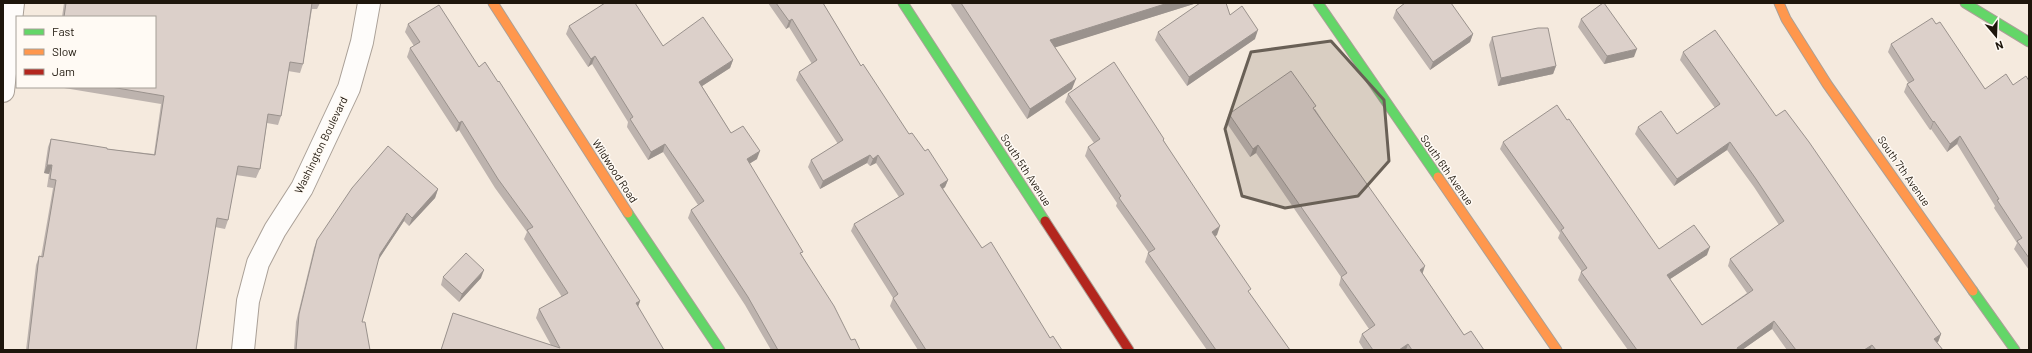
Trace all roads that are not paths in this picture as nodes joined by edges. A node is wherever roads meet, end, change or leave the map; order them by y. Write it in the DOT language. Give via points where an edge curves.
graph roads {
  1 [pos="13,3"];
  2 [pos="369,3"];
  3 [pos="492,3"];
  4 [pos="903,3"];
  5 [pos="1318,3"];
  6 [pos="1778,3"];
  7 [pos="1969,4"];
  8 [pos="2029,42"];
  9 [pos="3,91"];
  10 [pos="243,350"];
  11 [pos="720,350"];
  12 [pos="1129,350"];
  13 [pos="1557,350"];
  14 [pos="2015,350"];
  1 -- 9 [label="street"];
  2 -- 10 [label="street, Washington Boulevard" via="362,42 349,88 302,188 258,262 248,301"];
  3 -- 11 [label="street, Wildwood Road"];
  4 -- 12 [label="street, South 5th Avenue"];
  5 -- 13 [label="street, South 6th Avenue"];
  6 -- 14 [label="street, South 7th Avenue" via="1827,84"];
  7 -- 8 [label="street"];
}
